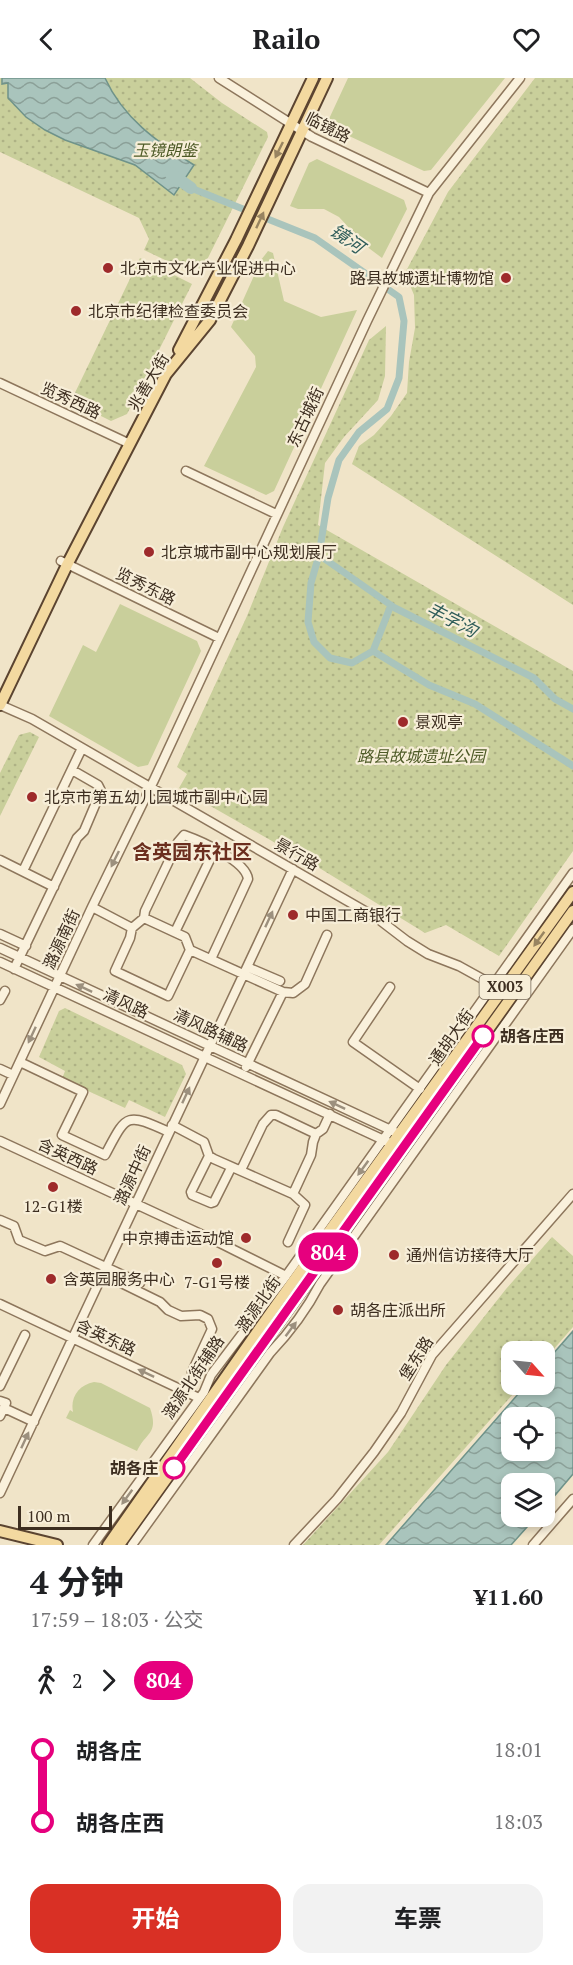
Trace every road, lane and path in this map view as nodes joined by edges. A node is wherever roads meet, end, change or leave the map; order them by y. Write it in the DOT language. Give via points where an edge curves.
graph roads {
  1 [pos="219,78"];
  2 [pos="313,78"];
  3 [pos="327,78"];
  4 [pos="520,78"];
  5 [pos="291,125"];
  6 [pos="301,132"];
  7 [pos="429,193"];
  8 [pos="0,383"];
  9 [pos="127,442"];
  10 [pos="186,471"];
  11 [pos="276,514"];
  12 [pos="64,563"];
  13 [pos="219,638"];
  14 [pos="0,689"];
  15 [pos="0,705"];
  16 [pos="82,748"];
  17 [pos="72,770"];
  18 [pos="150,788"];
  19 [pos="215,849"];
  20 [pos="0,860"];
  21 [pos="293,869"];
  22 [pos="23,871"];
  23 [pos="573,873"];
  24 [pos="54,887"];
  25 [pos="573,892"];
  26 [pos="92,908"];
  27 [pos="573,911"];
  28 [pos="144,918"];
  29 [pos="132,928"];
  30 [pos="573,929"];
  31 [pos="174,932"];
  32 [pos="0,934"];
  33 [pos="327,935"];
  34 [pos="26,946"];
  35 [pos="0,948"];
  36 [pos="190,950"];
  37 [pos="19,957"];
  38 [pos="211,959"];
  39 [pos="0,962"];
  40 [pos="14,969"];
  41 [pos="245,970"];
  42 [pos="60,976"];
  43 [pos="280,981"];
  44 [pos="55,987"];
  45 [pos="390,987"];
  46 [pos="498,987"];
  47 [pos="5,991"];
  48 [pos="516,991"];
  49 [pos="284,992"];
  50 [pos="0,1000"];
  51 [pos="209,1046"];
  52 [pos="204,1055"];
  53 [pos="20,1062"];
  54 [pos="248,1064"];
  55 [pos="0,1069"];
  56 [pos="243,1073"];
  57 [pos="14,1075"];
  58 [pos="420,1089"];
  59 [pos="445,1089"];
  60 [pos="0,1104"];
  61 [pos="330,1114"];
  62 [pos="170,1128"];
  63 [pos="316,1134"];
  64 [pos="400,1134"];
  65 [pos="0,1141"];
  66 [pos="393,1144"];
  67 [pos="209,1156"];
  68 [pos="231,1168"];
  69 [pos="241,1170"];
  70 [pos="293,1194"];
  71 [pos="573,1194"];
  72 [pos="135,1204"];
  73 [pos="0,1220"];
  74 [pos="288,1242"];
  75 [pos="104,1270"];
  76 [pos="286,1276"];
  77 [pos="140,1283"];
  78 [pos="0,1304"];
  79 [pos="25,1335"];
  80 [pos="73,1338"];
  81 [pos="192,1372"];
  82 [pos="0,1386"];
  83 [pos="199,1398"];
  84 [pos="1,1408"];
  85 [pos="34,1422"];
  86 [pos="170,1446"];
  87 [pos="0,1493"];
  88 [pos="573,1499"];
  89 [pos="1,1530"];
  90 [pos="57,1545"];
  91 [pos="93,1545"];
  92 [pos="108,1545"];
  93 [pos="118,1545"];
  94 [pos="132,1545"];
  95 [pos="294,1545"];
  96 [pos="533,1545"];
  1 -- 5 [label="street, 临镜路"];
  2 -- 5 [label="main road, 兆善大街"];
  3 -- 6 [label="main road, 兆善大街"];
  4 -- 7 [label="street, 东古城街"];
  5 -- 6 [label="street, 临镜路"];
  5 -- 9 [label="main road, 兆善大街, one-way" via="180,350 164,364"];
  6 -- 7 [label="street, 临镜路"];
  9 -- 6 [label="main road, 兆善大街, one-way" via="166,374 210,320"];
  7 -- 11 [label="street, 东古城街"];
  8 -- 9 [label="street, 览秀西路"];
  9 -- 12 [label="main road, 兆善大街"];
  10 -- 11 [label="street"];
  11 -- 13 [label="street, 东古城街"];
  12 -- 13 [label="street, 览秀东路"];
  12 -- 14 [label="main road, 兆善大街"];
  12 -- 15 [label="main road, 兆善大街"];
  13 -- 18 [label="street, 东古城街"];
  15 -- 16 [label="street, 景行路"];
  16 -- 17 [label="street"];
  16 -- 18 [label="street, 景行路"];
  17 -- 22 [label="street"];
  17 -- 24 [label="street" via="98,785 101,791"];
  18 -- 21 [label="street, 景行路"];
  18 -- 26 [label="street, 潞源南街, one-way"];
  19 -- 28 [label="street" via="184,835"];
  19 -- 31 [label="street"];
  19 -- 38 [label="street" via="243,867 248,879"];
  20 -- 22 [label="street"];
  41 -- 21 [label="street, 潞源中街, one-way"];
  21 -- 46 [label="street, 景行路" via="377,918 428,954"];
  22 -- 24 [label="street"];
  23 -- 46 [label="street, 潞源北街辅路"];
  24 -- 34 [label="street"];
  25 -- 46 [label="main road, 通胡大街 / X003, one-way"];
  26 -- 29 [label="street"];
  26 -- 42 [label="street, 潞源南街"];
  27 -- 48 [label="main road, 通胡大街 / X003"];
  28 -- 29 [label="street"];
  28 -- 31 [label="street"];
  29 -- 36 [label="street" via="115,971 168,996"];
  30 -- 59 [label="street"];
  31 -- 36 [label="street" via="185,937"];
  32 -- 34 [label="street"];
  33 -- 49 [label="street" via="304,984 293,993"];
  34 -- 37 [label="street"];
  35 -- 37 [label="street, 清风路辅路"];
  36 -- 38 [label="street"];
  37 -- 40 [label="street"];
  37 -- 42 [label="street, 清风路辅路"];
  38 -- 41 [label="street"];
  39 -- 40 [label="street, 清风路"];
  40 -- 44 [label="street, 清风路"];
  41 -- 43 [label="street"];
  41 -- 49 [label="street"];
  41 -- 51 [label="street, 潞源中街"];
  42 -- 44 [label="street, 潞源南街"];
  51 -- 42 [label="street, 清风路辅路, one-way"];
  44 -- 52 [label="street, 清风路"];
  44 -- 53 [label="street, 潞源南街, one-way"];
  45 -- 58 [label="street" via="352,1042"];
  46 -- 48 [label="street, 景行路"];
  46 -- 58 [label="street, 潞源北街辅路"];
  46 -- 59 [label="main road, 通胡大街 / X003"];
  47 -- 50 [label="street"];
  48 -- 59 [label="main road, 通胡大街 / X003"];
  49 -- 54 [label="street"];
  51 -- 52 [label="street, 潞源中街"];
  51 -- 54 [label="street, 清风路辅路"];
  52 -- 56 [label="street, 清风路"];
  62 -- 52 [label="street, 潞源中街, one-way"];
  53 -- 57 [label="street, 潞源南街"];
  53 -- 62 [label="street" via="83,1092 62,1135 105,1155 122,1123 128,1120 135,1118"];
  54 -- 56 [label="street"];
  64 -- 54 [label="street, 清风路辅路, one-way"];
  55 -- 57 [label="street"];
  56 -- 61 [label="street, 清风路"];
  57 -- 60 [label="street, 潞源南街"];
  58 -- 64 [label="street, 潞源北街辅路"];
  59 -- 64 [label="main road, 潞源北街 / X003"];
  94 -- 59 [label="street, one-way" via="310,1303"];
  61 -- 63 [label="street"];
  61 -- 66 [label="street, 清风路"];
  62 -- 67 [label="street" via="204,1142"];
  62 -- 72 [label="street, 潞源中街"];
  63 -- 69 [label="street" via="271,1115"];
  63 -- 70 [label="street"];
  64 -- 66 [label="main road, 潞源北街 / X003"];
  64 -- 66 [label="street, 潞源北街辅路"];
  65 -- 72 [label="street, 含英西路"];
  66 -- 76 [label="street, 潞源北街辅路, one-way"];
  66 -- 86 [label="main road, 潞源北街 / X003"];
  66 -- 93 [label="main road, 潞源北街 / X003"];
  67 -- 68 [label="street"];
  67 -- 68 [label="street" via="192,1195 214,1202"];
  68 -- 69 [label="street"];
  69 -- 70 [label="street"];
  70 -- 74 [label="street" via="305,1205"];
  71 -- 95 [label="street, 堡东路" via="432,1355 401,1413 374,1452"];
  72 -- 75 [label="street, 潞源中街"];
  72 -- 76 [label="street, 含英西路"];
  73 -- 75 [label="street" via="14,1226 19,1240 45,1251 60,1246"];
  75 -- 77 [label="street"];
  75 -- 80 [label="street, 潞源中街"];
  75 -- 81 [label="street" via="168,1310 208,1319 212,1329"];
  76 -- 83 [label="street, 潞源北街辅路" via="218,1365"];
  78 -- 80 [label="street, 含英东路"];
  79 -- 82 [label="street"];
  83 -- 80 [label="street, 含英东路, one-way"];
  80 -- 85 [label="street, 潞源中街"];
  83 -- 86 [label="street, 潞源北街辅路"];
  84 -- 85 [label="street"];
  87 -- 85 [label="street, 潞源中街, one-way"];
  86 -- 91 [label="street, 潞源北街辅路, one-way"];
  86 -- 92 [label="main road, 潞源北街 / X003"];
  88 -- 96 [label="street"];
  89 -- 90 [label="main road"];
}
